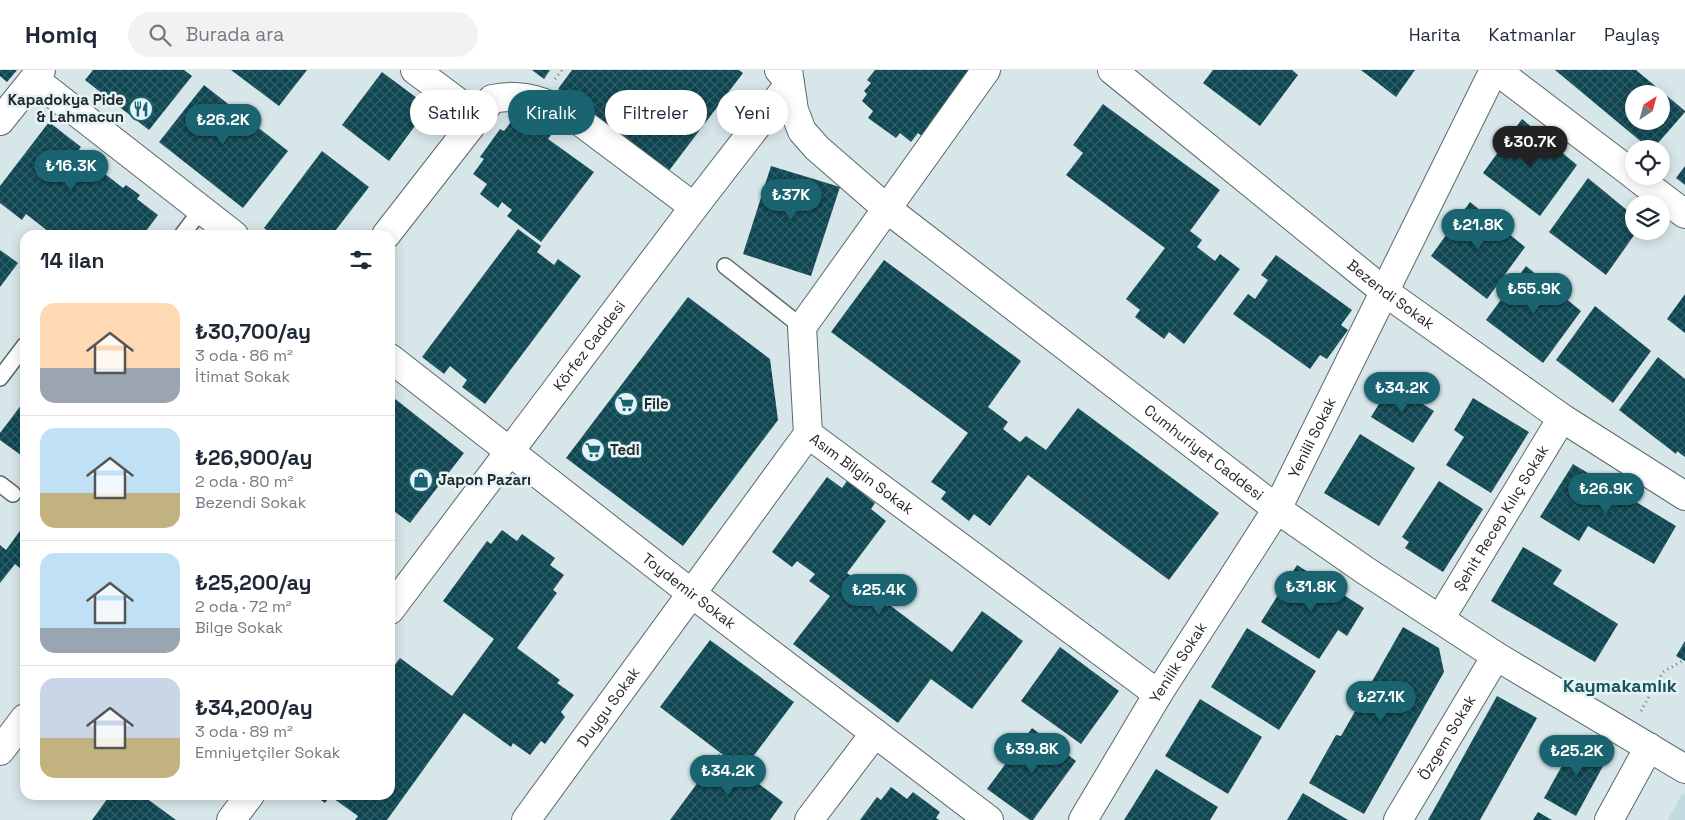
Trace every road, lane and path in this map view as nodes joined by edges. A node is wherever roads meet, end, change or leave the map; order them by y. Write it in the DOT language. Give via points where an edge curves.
graph roads {
  1 [pos="415,70"];
  2 [pos="986,70"];
  3 [pos="1112,70"];
  4 [pos="1495,70"];
  5 [pos="37,74"];
  6 [pos="786,74"];
  7 [pos="442,90"];
  8 [pos="498,97"];
  9 [pos="0,121"];
  10 [pos="464,135"];
  11 [pos="1625,168"];
  12 [pos="1647,185"];
  13 [pos="694,207"];
  14 [pos="886,208"];
  15 [pos="202,210"];
  16 [pos="1685,214"];
  17 [pos="186,230"];
  18 [pos="228,230"];
  19 [pos="390,230"];
  20 [pos="725,266"];
  21 [pos="1385,292"];
  22 [pos="802,326"];
  23 [pos="20,352"];
  24 [pos="395,362"];
  25 [pos="0,378"];
  26 [pos="1562,418"];
  27 [pos="808,434"];
  28 [pos="510,452"];
  29 [pos="0,484"];
  30 [pos="12,494"];
  31 [pos="1685,496"];
  32 [pos="1277,509"];
  33 [pos="691,593"];
  34 [pos="395,603"];
  35 [pos="1440,619"];
  36 [pos="1496,656"];
  37 [pos="1684,660"];
  38 [pos="1158,694"];
  39 [pos="20,725"];
  40 [pos="875,733"];
  41 [pos="1639,741"];
  42 [pos="0,751"];
  43 [pos="1685,770"];
  44 [pos="246,800"];
  45 [pos="231,820"];
  46 [pos="526,820"];
  47 [pos="809,820"];
  48 [pos="989,820"];
  49 [pos="1083,820"];
  50 [pos="1398,820"];
  51 [pos="1609,820"];
  1 -- 7 [label="street"];
  2 -- 14 [label="street"];
  3 -- 21 [label="street, Bezendi Sokak"];
  4 -- 11 [label="street"];
  4 -- 21 [label="street, Yenilil Sokak"];
  5 -- 9 [label="street"];
  5 -- 15 [label="street"];
  6 -- 13 [label="street, Körfez Caddesi"];
  6 -- 14 [label="street, Cumhuriyet Caddesi" via="802,131"];
  8 -- 13 [label="street" via="520,97 562,109"];
  10 -- 19 [label="street"];
  12 -- 16 [label="street"];
  13 -- 28 [label="street, Körfez Caddesi"];
  14 -- 22 [label="street"];
  14 -- 32 [label="street, Cumhuriyet Caddesi"];
  15 -- 17 [label="lane"];
  15 -- 18 [label="street"];
  20 -- 22 [label="lane"];
  21 -- 26 [label="street, Bezendi Sokak"];
  21 -- 32 [label="street, Yenilil Sokak"];
  22 -- 27 [label="street, Asım Bilgin Sokak"];
  23 -- 25 [label="lane"];
  24 -- 28 [label="street, Toydemir Sokak"];
  26 -- 31 [label="street, Bezendi Sokak"];
  26 -- 35 [label="street, Şehit Recep Kılıç Sokak"];
  27 -- 33 [label="street, Duygu Sokak"];
  27 -- 38 [label="street, Asım Bilgin Sokak"];
  28 -- 33 [label="street, Toydemir Sokak"];
  28 -- 34 [label="street, Körfez Caddesi"];
  29 -- 30 [label="lane"];
  32 -- 35 [label="street, Cumhuriyet Caddesi"];
  32 -- 38 [label="street, Yenilik Sokak"];
  33 -- 40 [label="street, Toydemir Sokak"];
  33 -- 46 [label="street, Duygu Sokak"];
  35 -- 36 [label="street, Cumhuriyet Caddesi"];
  36 -- 41 [label="street, Cumhuriyet Caddesi"];
  36 -- 50 [label="street, Özgem Sokak"];
  37 -- 41 [label="path" via="1663,672 1636,720"];
  38 -- 49 [label="street, Yenilik Sokak"];
  39 -- 42 [label="street"];
  40 -- 47 [label="street"];
  40 -- 48 [label="street, Toydemir Sokak"];
  41 -- 43 [label="street, Cumhuriyet Caddesi"];
  41 -- 51 [label="street"];
  44 -- 45 [label="street"];
}
